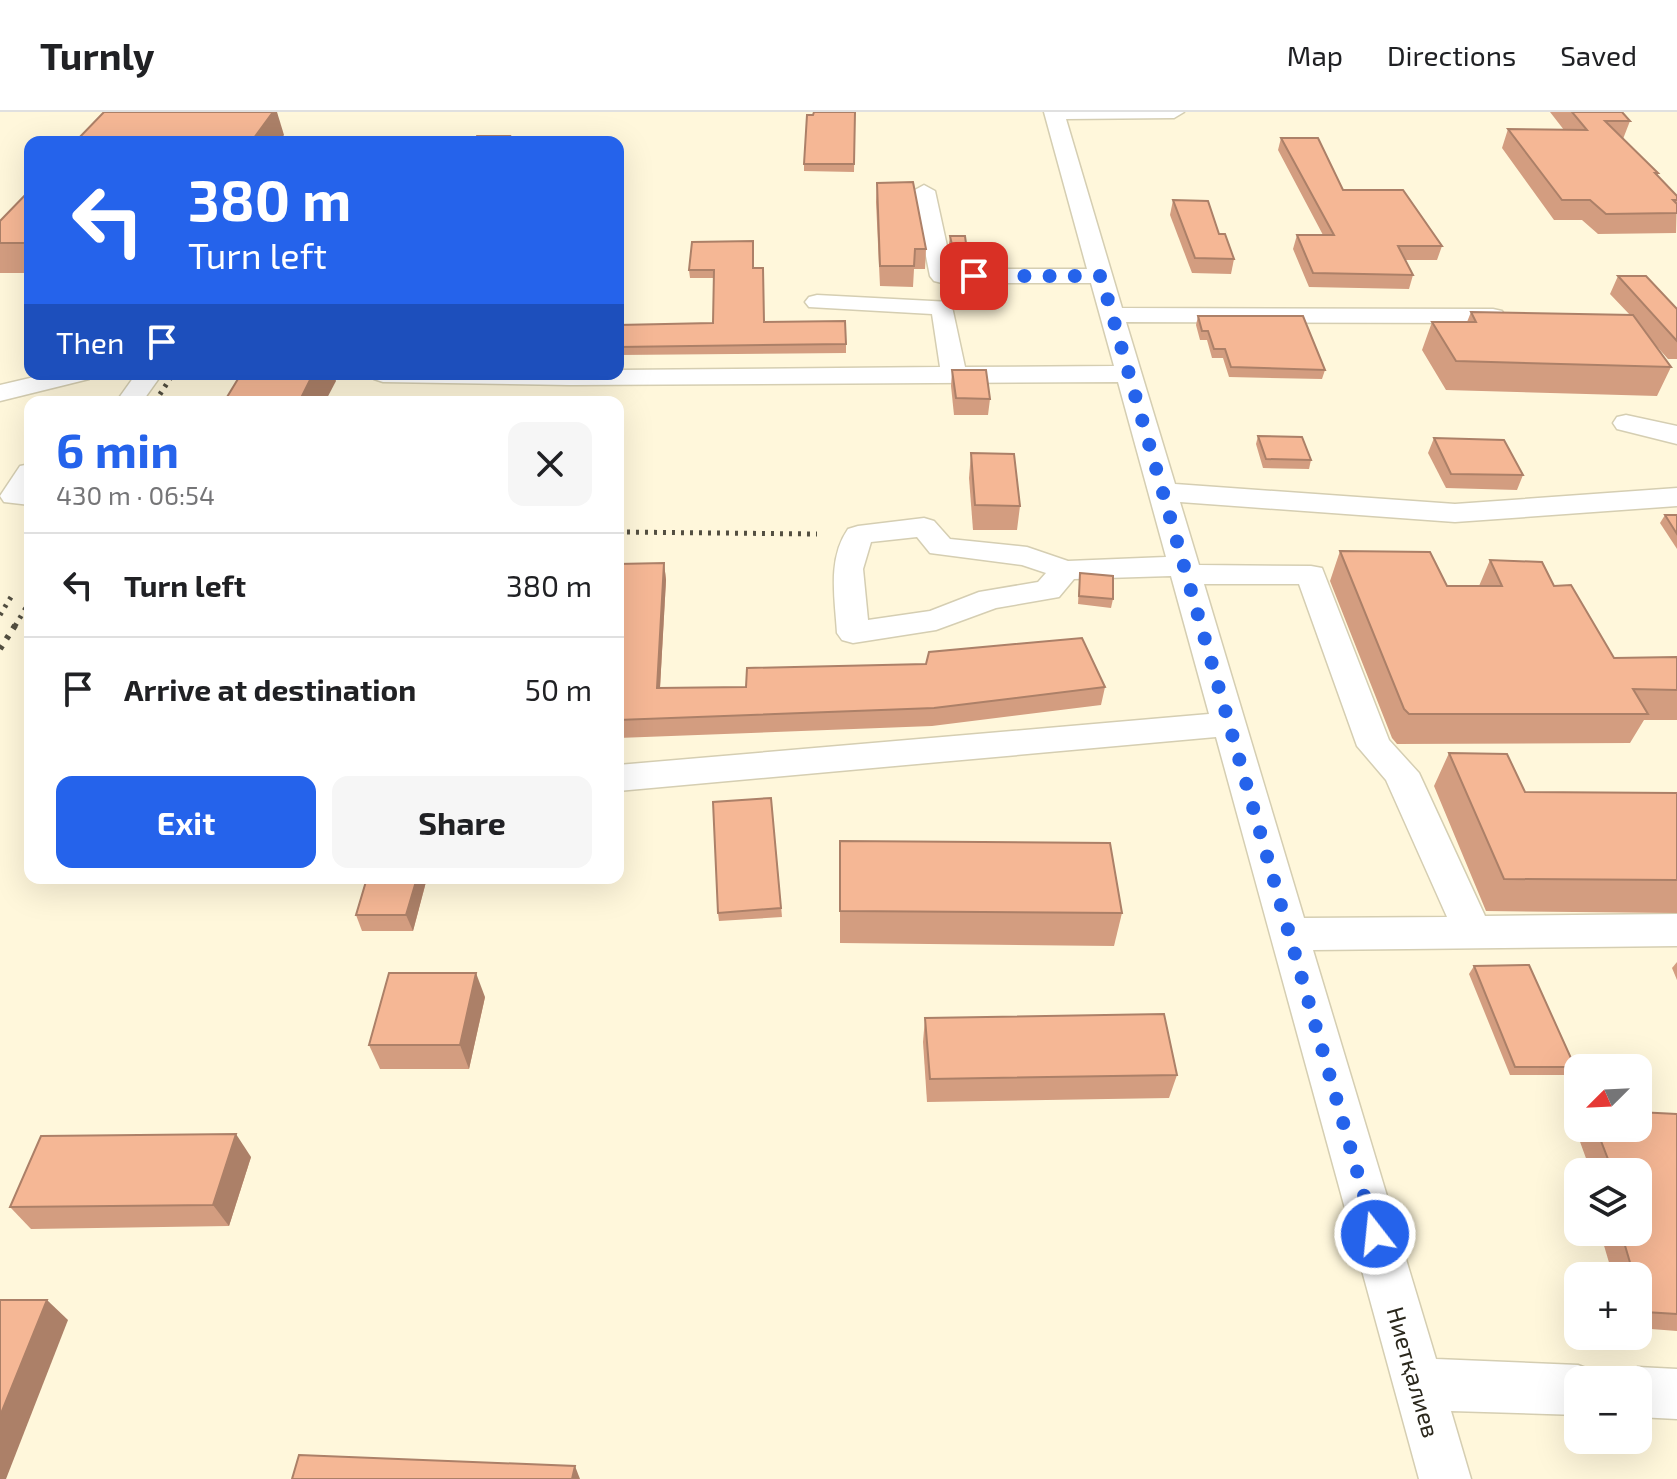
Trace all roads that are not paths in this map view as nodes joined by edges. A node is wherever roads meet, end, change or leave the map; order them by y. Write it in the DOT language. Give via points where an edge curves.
graph roads {
  1 [pos="1054,112"];
  2 [pos="1174,112"];
  3 [pos="924,191"];
  4 [pos="1101,276"];
  5 [pos="817,302"];
  6 [pos="1112,315"];
  7 [pos="1493,316"];
  8 [pos="953,372"];
  9 [pos="1129,374"];
  10 [pos="624,375"];
  11 [pos="55,380"];
  12 [pos="411,380"];
  13 [pos="523,380"];
  14 [pos="453,389"];
  15 [pos="0,393"];
  16 [pos="1626,423"];
  17 [pos="1677,436"];
  18 [pos="24,481"];
  19 [pos="1163,492"];
  20 [pos="24,496"];
  21 [pos="1677,497"];
  22 [pos="1065,570"];
  23 [pos="1185,570"];
  24 [pos="1230,724"];
  25 [pos="624,777"];
  26 [pos="1677,930"];
  27 [pos="1473,932"];
  28 [pos="1289,934"];
  29 [pos="1417,1384"];
  30 [pos="1564,1389"];
  31 [pos="1652,1393"];
  32 [pos="1677,1394"];
  33 [pos="1445,1479"];
  1 -- 2 [label="street"];
  1 -- 4 [label="street, Ниетқалиев"];
  3 -- 4 [label="street" via="942,276"];
  4 -- 6 [label="street, Ниетқалиев"];
  5 -- 8 [label="street" via="943,307"];
  6 -- 7 [label="street"];
  6 -- 9 [label="street, Ниетқалиев"];
  8 -- 9 [label="street"];
  8 -- 10 [label="street"];
  9 -- 19 [label="street, Ниетқалиев"];
  11 -- 15 [label="street"];
  12 -- 14 [label="street"];
  13 -- 14 [label="street"];
  16 -- 17 [label="street"];
  18 -- 20 [label="street" via="14,496"];
  19 -- 21 [label="street" via="1455,513"];
  19 -- 23 [label="street, Ниетқалиев"];
  22 -- 22 [label="street" via="1027,556 941,547 924,527 858,535 848,569 853,633 936,620 990,599 1048,590"];
  22 -- 23 [label="street"];
  23 -- 24 [label="street, Ниетқалиев"];
  23 -- 27 [label="street" via="1311,575 1374,746 1401,773"];
  24 -- 25 [label="street"];
  24 -- 28 [label="street, Ниетқалиев"];
  26 -- 27 [label="street"];
  27 -- 28 [label="street"];
  28 -- 29 [label="street, Ниетқалиев"];
  29 -- 30 [label="street"];
  29 -- 33 [label="street, Ниетқалиев"];
  31 -- 32 [label="street"];
}
